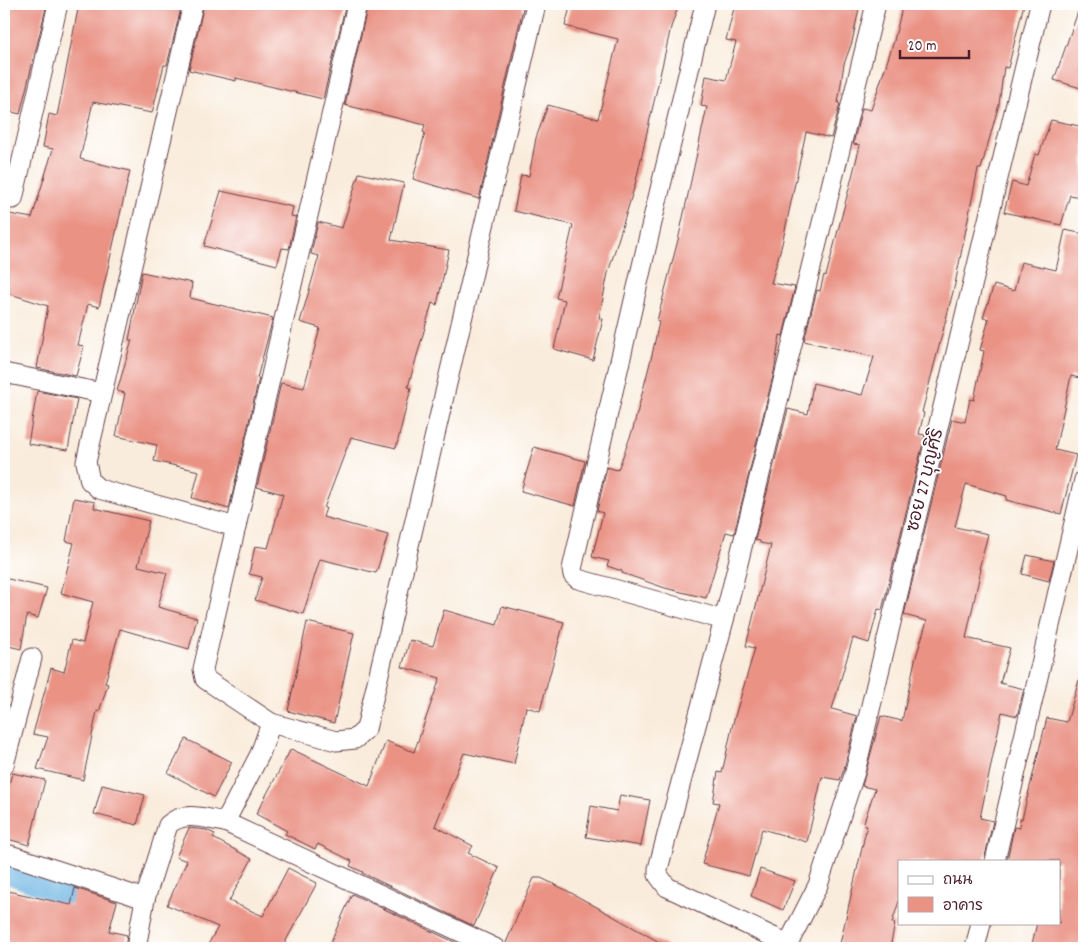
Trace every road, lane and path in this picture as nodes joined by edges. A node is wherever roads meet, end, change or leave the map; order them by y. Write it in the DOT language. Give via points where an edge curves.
graph roads {
  1 [pos="58,4"];
  2 [pos="193,4"];
  3 [pos="357,4"];
  4 [pos="536,4"];
  5 [pos="705,4"];
  6 [pos="876,4"];
  7 [pos="1040,4"];
  8 [pos="13,199"];
  9 [pos="4,372"];
  10 [pos="102,393"];
  11 [pos="1084,480"];
  12 [pos="236,527"];
  13 [pos="724,620"];
  14 [pos="32,658"];
  15 [pos="271,722"];
  16 [pos="4,765"];
  17 [pos="225,822"];
  18 [pos="5,857"];
  19 [pos="995,860"];
  20 [pos="145,898"];
  21 [pos="980,924"];
  22 [pos="787,946"];
  23 [pos="136,948"];
  24 [pos="495,948"];
  25 [pos="975,948"];
  1 -- 8 [label="street"];
  2 -- 10 [label="street"];
  3 -- 12 [label="street"];
  4 -- 15 [label="street" via="366,729 355,739 336,741"];
  5 -- 13 [label="street" via="572,569 578,579"];
  6 -- 13 [label="street"];
  7 -- 22 [label="street, ซอย 27 บุญศิริ" via="855,772 818,885"];
  9 -- 10 [label="street"];
  10 -- 12 [label="street" via="86,462 90,481 99,489"];
  11 -- 19 [label="street"];
  12 -- 15 [label="street" via="203,673 205,679 227,695"];
  13 -- 22 [label="street" via="658,875 667,887"];
  14 -- 16 [label="street"];
  15 -- 17 [label="street" via="260,754"];
  17 -- 20 [label="street" via="186,816 168,825"];
  17 -- 24 [label="street"];
  18 -- 20 [label="street"];
  20 -- 23 [label="street"];
  21 -- 25 [label="street"];
}
